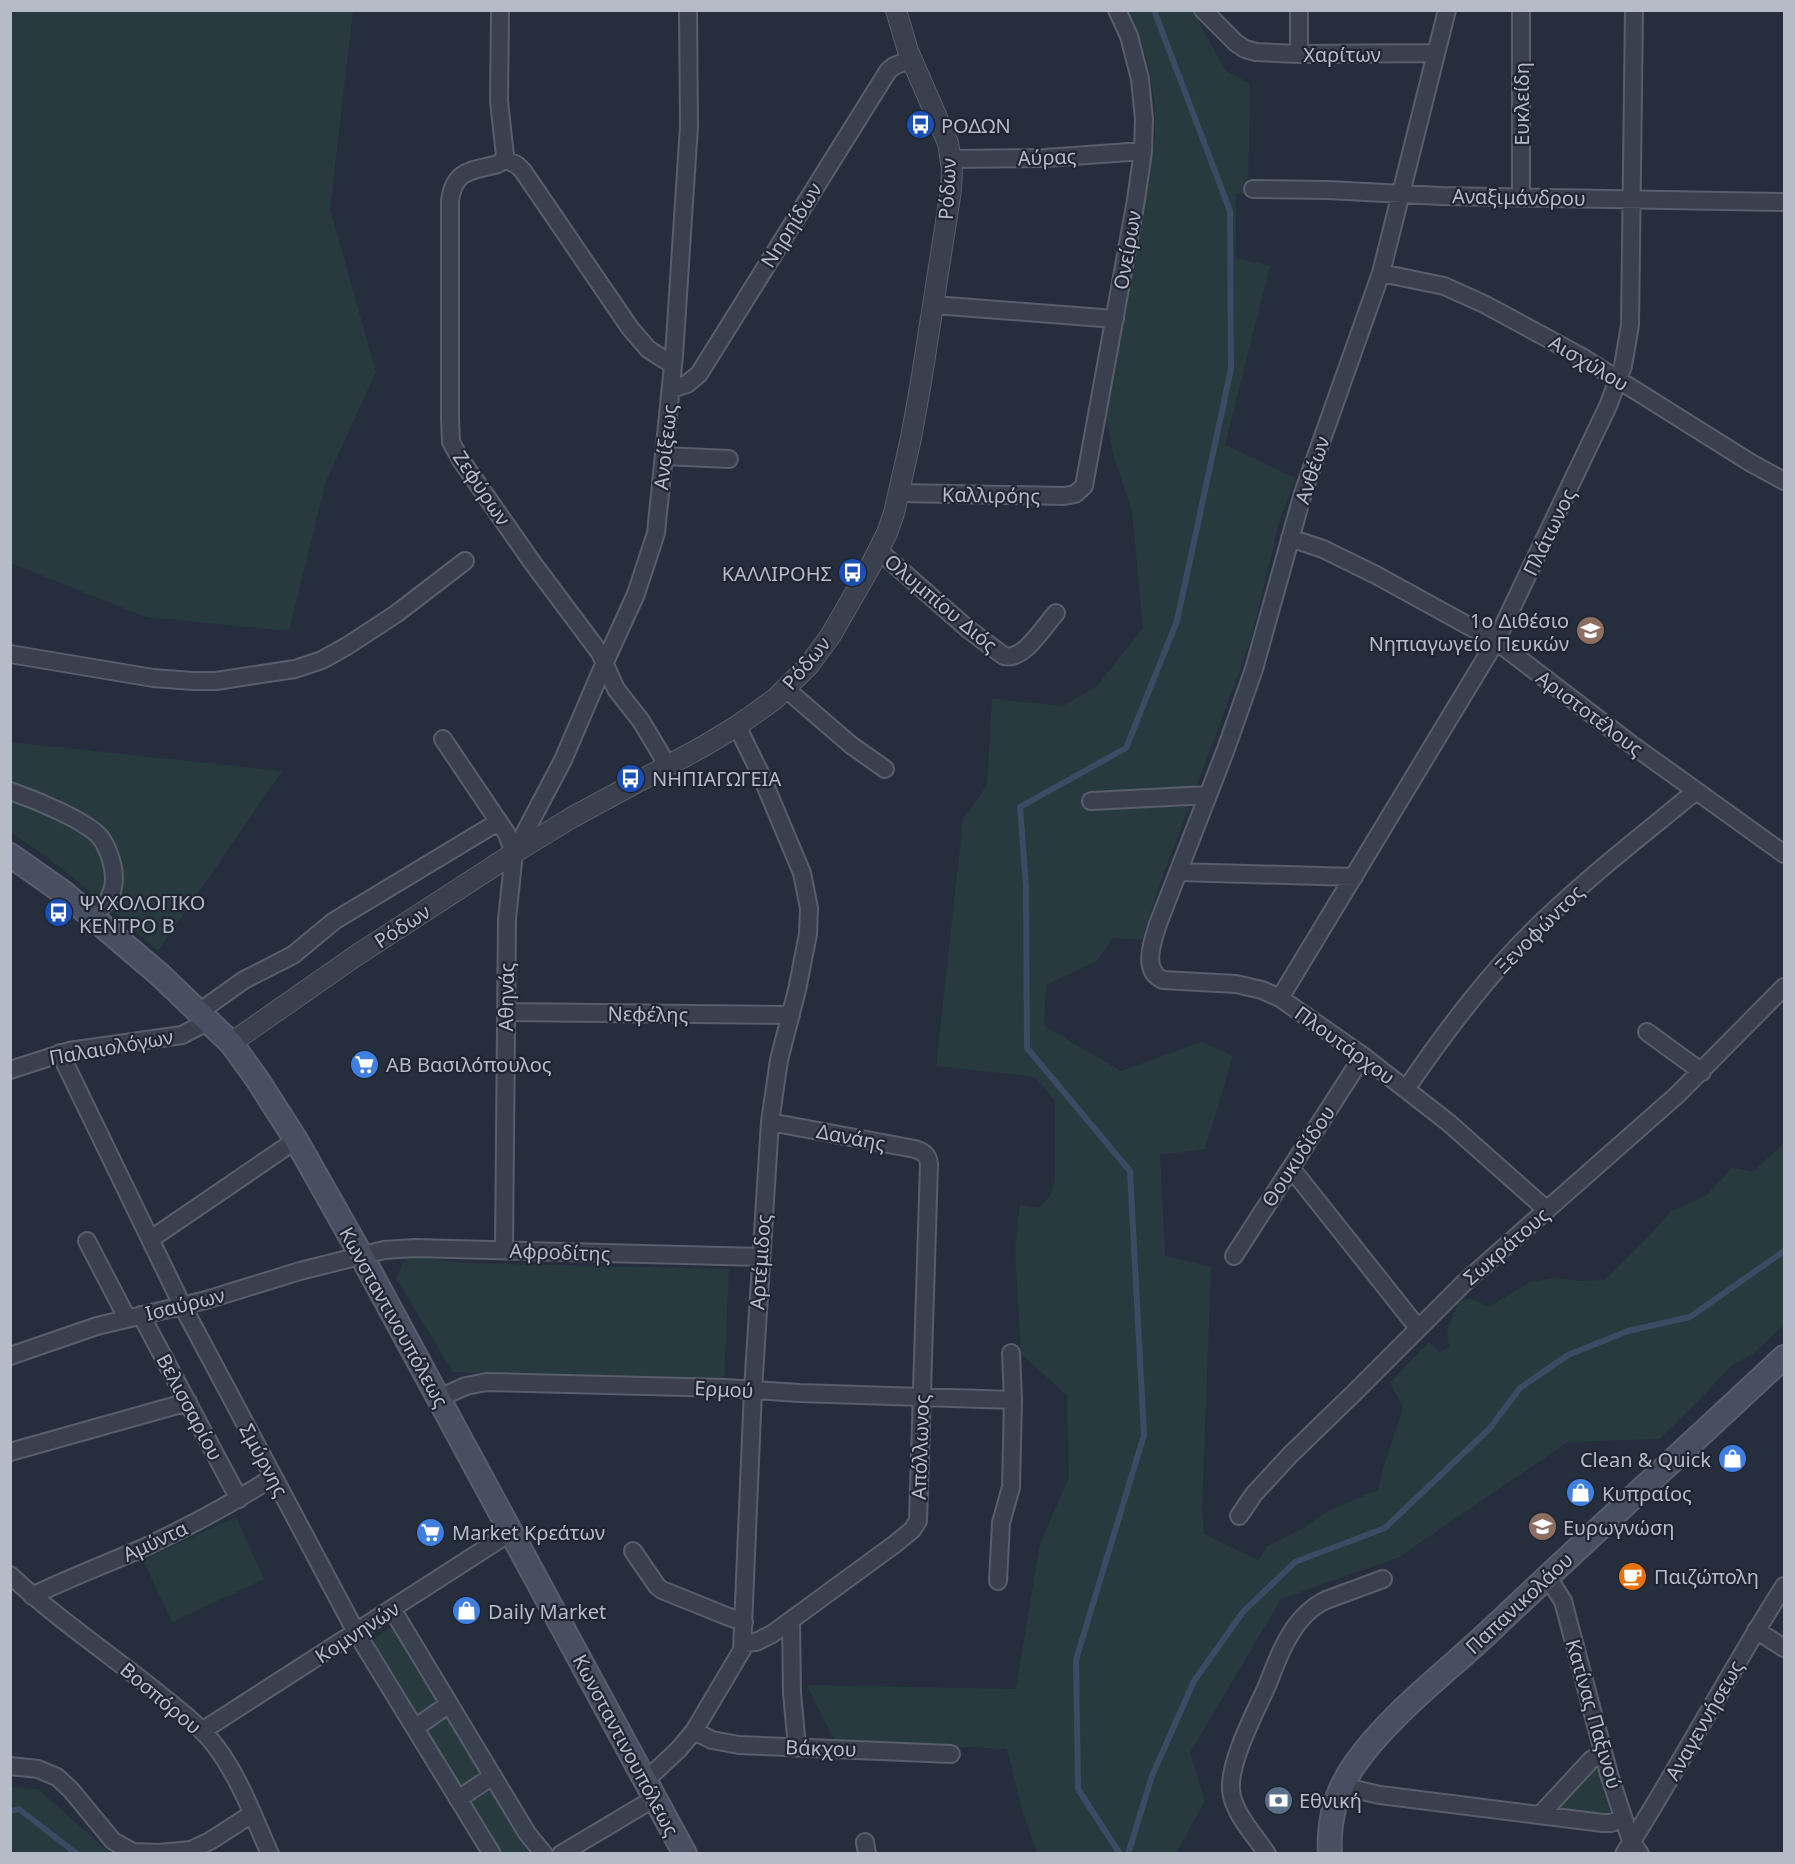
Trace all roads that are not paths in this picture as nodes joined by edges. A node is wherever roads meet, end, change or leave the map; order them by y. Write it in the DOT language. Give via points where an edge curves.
graph roads {
  1 [pos="500,10"];
  2 [pos="688,10"];
  3 [pos="896,10"];
  4 [pos="1117,10"];
  5 [pos="1203,10"];
  6 [pos="1299,10"];
  7 [pos="1447,10"];
  8 [pos="1521,10"];
  9 [pos="1634,10"];
  10 [pos="1436,53"];
  11 [pos="1299,54"];
  12 [pos="912,59"];
  13 [pos="1143,151"];
  14 [pos="504,159"];
  15 [pos="952,159"];
  16 [pos="1253,189"];
  17 [pos="1402,194"];
  18 [pos="1521,198"];
  19 [pos="1630,198"];
  20 [pos="1785,202"];
  21 [pos="1381,273"];
  22 [pos="934,305"];
  23 [pos="1114,320"];
  24 [pos="673,365"];
  25 [pos="1618,380"];
  26 [pos="671,389"];
  27 [pos="664,456"];
  28 [pos="729,459"];
  29 [pos="1785,481"];
  30 [pos="1081,490"];
  31 [pos="900,493"];
  32 [pos="1290,538"];
  33 [pos="879,551"];
  34 [pos="465,561"];
  35 [pos="1056,613"];
  36 [pos="1496,641"];
  37 [pos="10,654"];
  38 [pos="604,662"];
  39 [pos="786,689"];
  40 [pos="737,726"];
  41 [pos="444,739"];
  42 [pos="668,766"];
  43 [pos="885,769"];
  44 [pos="10,791"];
  45 [pos="1696,791"];
  46 [pos="1208,795"];
  47 [pos="1091,801"];
  48 [pos="498,822"];
  49 [pos="514,853"];
  50 [pos="1785,854"];
  51 [pos="10,855"];
  52 [pos="1178,872"];
  53 [pos="1353,878"];
  54 [pos="92,916"];
  55 [pos="1158,924"];
  56 [pos="1785,987"];
  57 [pos="1280,998"];
  58 [pos="506,1012"];
  59 [pos="791,1015"];
  60 [pos="204,1017"];
  61 [pos="1647,1032"];
  62 [pos="231,1043"];
  63 [pos="60,1053"];
  64 [pos="1363,1056"];
  65 [pos="10,1070"];
  66 [pos="1702,1072"];
  67 [pos="1406,1089"];
  68 [pos="770,1122"];
  69 [pos="296,1140"];
  70 [pos="928,1158"];
  71 [pos="1291,1168"];
  72 [pos="1547,1210"];
  73 [pos="151,1239"];
  74 [pos="87,1241"];
  75 [pos="504,1250"];
  76 [pos="361,1255"];
  77 [pos="1234,1256"];
  78 [pos="760,1257"];
  79 [pos="182,1305"];
  80 [pos="134,1317"];
  81 [pos="1418,1328"];
  82 [pos="1011,1353"];
  83 [pos="10,1356"];
  84 [pos="1785,1357"];
  85 [pos="753,1390"];
  86 [pos="922,1397"];
  87 [pos="439,1398"];
  88 [pos="1013,1400"];
  89 [pos="188,1402"];
  90 [pos="10,1452"];
  91 [pos="273,1477"];
  92 [pos="239,1499"];
  93 [pos="1239,1516"];
  94 [pos="511,1532"];
  95 [pos="633,1551"];
  96 [pos="10,1575"];
  97 [pos="1547,1576"];
  98 [pos="1383,1579"];
  99 [pos="998,1581"];
  100 [pos="1785,1586"];
  101 [pos="32,1596"];
  102 [pos="392,1609"];
  103 [pos="791,1620"];
  104 [pos="744,1622"];
  105 [pos="1756,1630"];
  106 [pos="356,1632"];
  107 [pos="743,1643"];
  108 [pos="1785,1648"];
  109 [pos="449,1704"];
  110 [pos="415,1728"];
  111 [pos="202,1731"];
  112 [pos="694,1731"];
  113 [pos="797,1747"];
  114 [pos="1603,1753"];
  115 [pos="951,1754"];
  116 [pos="10,1766"];
  117 [pos="493,1776"];
  118 [pos="1341,1786"];
  119 [pos="650,1790"];
  120 [pos="458,1799"];
  121 [pos="252,1814"];
  122 [pos="1541,1814"];
  123 [pos="1623,1818"];
  124 [pos="1632,1850"];
  125 [pos="270,1854"];
  126 [pos="492,1854"];
  127 [pos="544,1854"];
  128 [pos="561,1854"];
  129 [pos="685,1854"];
  130 [pos="1267,1854"];
  131 [pos="1330,1854"];
  1 -- 14 [label="street" via="499,101"];
  2 -- 24 [label="street, Ανοίξεως" via="689,126"];
  3 -- 12 [label="street, Ρόδων"];
  4 -- 13 [label="street, Ονείρων" via="1129,36 1140,80"];
  5 -- 11 [label="street, Χαρίτων" via="1236,44 1248,50"];
  6 -- 11 [label="street"];
  7 -- 10 [label="street, Ανθέων"];
  8 -- 18 [label="street, Ευκλείδη"];
  9 -- 19 [label="street, Πλάτωνος"];
  10 -- 11 [label="street, Χαρίτων"];
  10 -- 17 [label="street, Ανθέων"];
  12 -- 15 [label="street, Ρόδων"];
  12 -- 26 [label="street, Νηρηίδων" via="892,68 877,88 699,374 687,384"];
  13 -- 15 [label="street, Αύρας"];
  13 -- 23 [label="street, Ονείρων"];
  14 -- 24 [label="street" via="523,171 641,342"];
  14 -- 38 [label="street, Ζεφύρων" via="460,176 450,195 452,442"];
  15 -- 22 [label="street, Ρόδων"];
  16 -- 17 [label="street, Αναξιμάνδρου"];
  17 -- 18 [label="street, Αναξιμάνδρου"];
  17 -- 21 [label="street, Ανθέων"];
  18 -- 19 [label="street, Αναξιμάνδρου"];
  19 -- 20 [label="street, Αναξιμάνδρου"];
  19 -- 25 [label="street, Πλάτωνος" via="1630,325"];
  21 -- 25 [label="street, Αισχύλου" via="1461,293 1551,339"];
  21 -- 32 [label="street, Ανθέων"];
  22 -- 23 [label="street"];
  22 -- 31 [label="street, Ρόδων"];
  23 -- 30 [label="street, Ονείρων" via="1086,480"];
  24 -- 26 [label="street, Ανοίξεως"];
  25 -- 29 [label="street, Αισχύλου"];
  25 -- 36 [label="street, Πλάτωνος"];
  26 -- 27 [label="street, Ανοίξεως"];
  27 -- 28 [label="street"];
  27 -- 38 [label="street, Ανοίξεως" via="656,533 636,594"];
  30 -- 31 [label="street, Καλλιρόης" via="1056,496"];
  31 -- 33 [label="street, Ρόδων"];
  32 -- 36 [label="street, Αριστοτέλους" via="1376,575"];
  32 -- 46 [label="street, Ανθέων" via="1254,669"];
  33 -- 35 [label="street, Ολυμπίου Διός" via="1004,656 1021,653"];
  33 -- 39 [label="street, Ρόδων" via="821,650"];
  34 -- 37 [label="street" via="347,646 295,669 193,681"];
  36 -- 45 [label="street, Αριστοτέλους"];
  36 -- 53 [label="street, Πλάτωνος"];
  38 -- 42 [label="street, Ζεφύρων" via="613,684"];
  38 -- 49 [label="street, Ανοίξεως" via="563,760"];
  39 -- 40 [label="street, Ρόδων"];
  39 -- 43 [label="street"];
  40 -- 42 [label="street, Ρόδων"];
  40 -- 59 [label="street, Αρτέμιδος" via="806,888 808,934"];
  41 -- 48 [label="street"];
  42 -- 49 [label="street, Ρόδων"];
  44 -- 54 [label="street" via="59,812 101,838 111,861 113,890"];
  45 -- 50 [label="street, Αριστοτέλους"];
  45 -- 67 [label="street, Ξενοφώντος" via="1574,892 1521,944 1452,1024"];
  46 -- 47 [label="street"];
  46 -- 52 [label="street, Ανθέων"];
  48 -- 49 [label="street"];
  48 -- 60 [label="street, Παλαιολόγων" via="334,921 293,955 244,980"];
  49 -- 58 [label="street, Αθηνάς" via="507,919"];
  49 -- 62 [label="street, Ρόδων"];
  51 -- 54 [label="main road, Κωνσταντινουπόλεως"];
  52 -- 53 [label="street"];
  52 -- 55 [label="street, Ανθέων"];
  53 -- 57 [label="street, Πλάτωνος"];
  54 -- 60 [label="main road, Κωνσταντινουπόλεως"];
  55 -- 57 [label="street, Πλουτάρχου" via="1150,959 1158,978 1236,984"];
  56 -- 66 [label="street, Σωκράτους"];
  57 -- 64 [label="street, Πλουτάρχου"];
  58 -- 59 [label="street, Νεφέλης"];
  58 -- 75 [label="street, Αθηνάς"];
  59 -- 68 [label="street, Αρτέμιδος" via="779,1060"];
  60 -- 62 [label="main road, Κωνσταντινουπόλεως"];
  60 -- 63 [label="street, Παλαιολόγων" via="182,1035"];
  61 -- 66 [label="street"];
  62 -- 69 [label="main road, Κωνσταντινουπόλεως"];
  63 -- 65 [label="street, Παλαιολόγων"];
  63 -- 73 [label="street, Σμύρνης"];
  64 -- 67 [label="street, Πλουτάρχου"];
  64 -- 71 [label="street, Θουκυδίδου"];
  66 -- 72 [label="street, Σωκράτους"];
  67 -- 72 [label="street, Πλουτάρχου"];
  68 -- 70 [label="street, Δανάης" via="915,1149"];
  68 -- 78 [label="street, Αρτέμιδος"];
  69 -- 73 [label="street"];
  69 -- 76 [label="main road, Κωνσταντινουπόλεως"];
  70 -- 86 [label="street, Απόλλωνος"];
  71 -- 77 [label="street, Θουκυδίδου"];
  71 -- 81 [label="street"];
  72 -- 81 [label="street, Σωκράτους"];
  73 -- 79 [label="street, Σμύρνης"];
  74 -- 80 [label="street, Βελισσαρίου"];
  75 -- 76 [label="street, Αφροδίτης" via="400,1248"];
  75 -- 78 [label="street, Αφροδίτης"];
  76 -- 79 [label="street, Ισαύρων"];
  76 -- 87 [label="main road, Κωνσταντινουπόλεως"];
  78 -- 85 [label="street, Αρτέμιδος"];
  79 -- 80 [label="street, Ισαύρων"];
  79 -- 91 [label="street, Σμύρνης"];
  80 -- 83 [label="street, Ισαύρων"];
  80 -- 89 [label="street, Βελισσαρίου"];
  81 -- 93 [label="street, Σωκράτους" via="1290,1455"];
  82 -- 88 [label="street"];
  84 -- 97 [label="main road, Παπανικολάου"];
  85 -- 86 [label="street, Ερμού"];
  85 -- 87 [label="street, Ερμού" via="487,1382"];
  85 -- 104 [label="street, Αρτέμιδος"];
  86 -- 88 [label="street, Ερμού"];
  86 -- 103 [label="street, Απόλλωνος" via="916,1526"];
  87 -- 94 [label="main road, Κωνσταντινουπόλεως"];
  88 -- 99 [label="street" via="1011,1487 1001,1523"];
  89 -- 90 [label="street"];
  89 -- 92 [label="street, Βελισσαρίου"];
  91 -- 92 [label="street, Αμύντα"];
  91 -- 106 [label="street, Σμύρνης"];
  92 -- 101 [label="street, Αμύντα" via="143,1548"];
  94 -- 102 [label="street, Κομνηνών"];
  94 -- 119 [label="main road, Κωνσταντινουπόλεως"];
  95 -- 104 [label="street" via="662,1590"];
  96 -- 101 [label="street, Βοσπόρου"];
  97 -- 114 [label="street, Κατίνας Παξινού" via="1563,1602"];
  97 -- 118 [label="main road, Παπανικολάου" via="1386,1727"];
  98 -- 130 [label="street" via="1326,1600 1305,1615 1282,1650 1246,1733 1231,1776 1231,1794"];
  100 -- 105 [label="street, Αναγεννήσεως"];
  101 -- 111 [label="street, Βοσπόρου"];
  102 -- 106 [label="street, Κομνηνών"];
  102 -- 109 [label="street"];
  103 -- 107 [label="street, Απόλλωνος" via="765,1638"];
  103 -- 113 [label="street"];
  104 -- 107 [label="street, Αρτέμιδος"];
  105 -- 108 [label="street"];
  105 -- 124 [label="street, Αναγεννήσεως"];
  106 -- 110 [label="street, Σμύρνης"];
  106 -- 111 [label="street, Κομνηνών"];
  107 -- 112 [label="street, Αρτέμιδος" via="739,1658"];
  109 -- 110 [label="street"];
  109 -- 117 [label="street"];
  110 -- 120 [label="street, Σμύρνης"];
  111 -- 121 [label="street, Βοσπόρου" via="230,1767"];
  112 -- 113 [label="street, Βάκχου" via="720,1742"];
  112 -- 119 [label="street, Αρτέμιδος"];
  113 -- 115 [label="street, Βάκχου"];
  114 -- 122 [label="street" via="1591,1760"];
  114 -- 123 [label="street, Κατίνας Παξινού"];
  116 -- 121 [label="street" via="38,1768 57,1777 113,1841 133,1852 191,1850"];
  117 -- 120 [label="street"];
  117 -- 127 [label="street"];
  118 -- 122 [label="street" via="1380,1795"];
  118 -- 131 [label="main road, Παπανικολάου" via="1330,1822"];
  119 -- 128 [label="street, Αρτέμιδος"];
  119 -- 129 [label="main road, Κωνσταντινουπόλεως"];
  120 -- 126 [label="street, Σμύρνης"];
  121 -- 125 [label="street, Βοσπόρου"];
  122 -- 123 [label="street" via="1608,1824"];
  123 -- 124 [label="street, Κατίνας Παξινού"];
}
